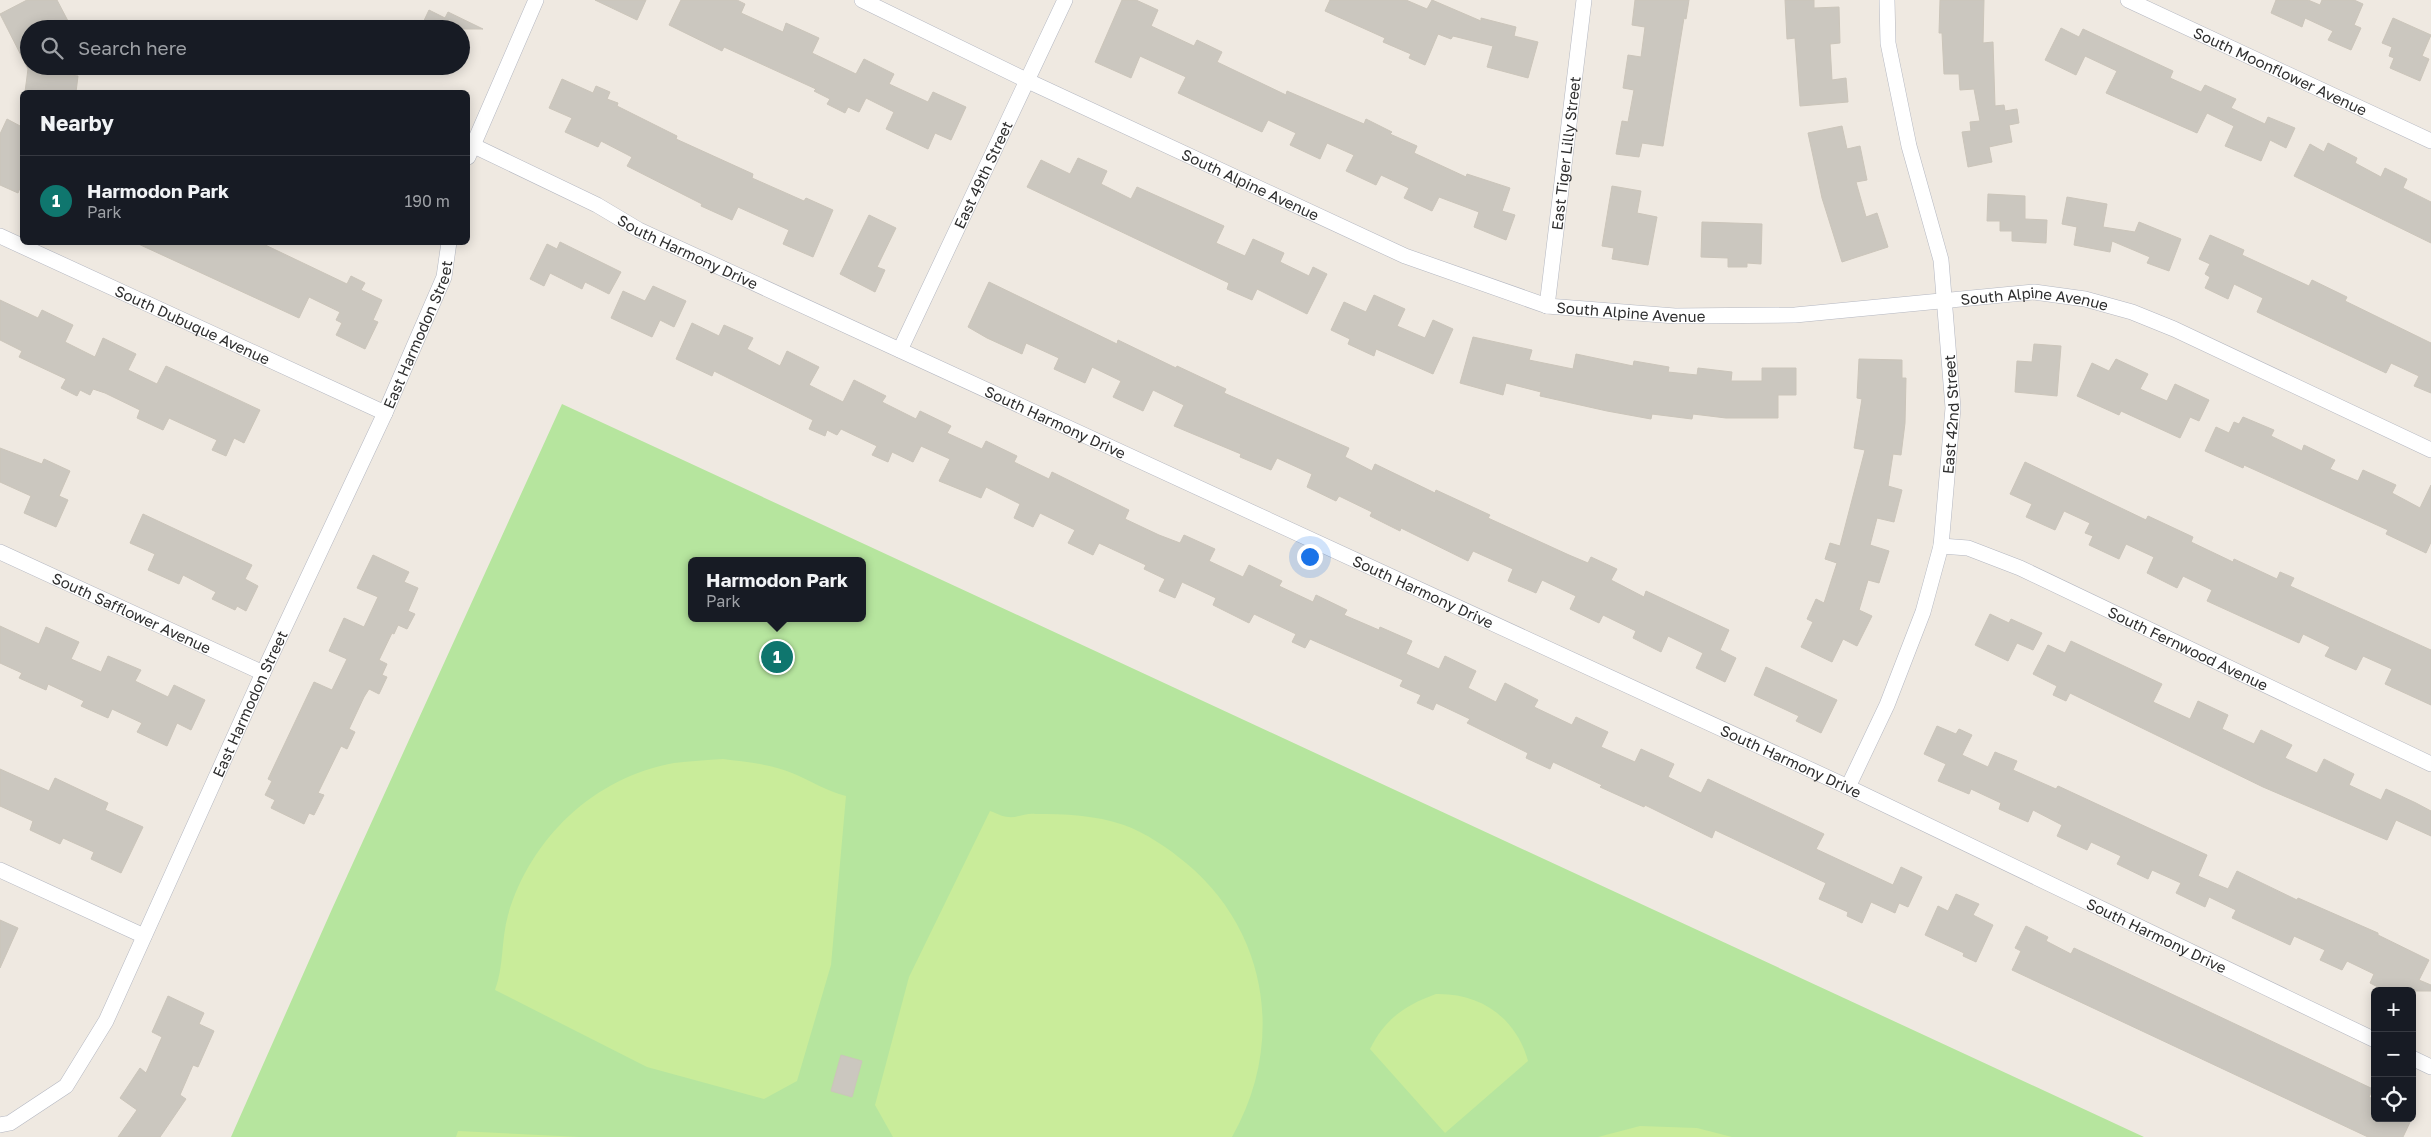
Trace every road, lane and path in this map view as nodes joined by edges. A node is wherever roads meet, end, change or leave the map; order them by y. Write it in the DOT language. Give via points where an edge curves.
graph roads {
  1 [pos="536,0"];
  2 [pos="862,0"];
  3 [pos="1065,0"];
  4 [pos="1584,0"];
  5 [pos="1887,0"];
  6 [pos="2128,0"];
  7 [pos="1028,81"];
  8 [pos="2431,141"];
  9 [pos="470,151"];
  10 [pos="0,236"];
  11 [pos="449,245"];
  12 [pos="1946,300"];
  13 [pos="1547,306"];
  14 [pos="900,350"];
  15 [pos="385,413"];
  16 [pos="2431,450"];
  17 [pos="1941,546"];
  18 [pos="0,552"];
  19 [pos="263,673"];
  20 [pos="2431,764"];
  21 [pos="1848,787"];
  22 [pos="0,870"];
  23 [pos="144,936"];
  24 [pos="2371,1038"];
  25 [pos="2416,1060"];
  26 [pos="2431,1067"];
  27 [pos="0,1125"];
  1 -- 9 [label="street"];
  2 -- 7 [label="street, South Alpine Avenue"];
  3 -- 7 [label="street, East 49th Street"];
  4 -- 13 [label="street, East Tiger Lilly Street"];
  5 -- 12 [label="street, East 42nd Street" via="1888,43 1909,146 1942,260"];
  6 -- 8 [label="street, South Moonflower Avenue"];
  7 -- 13 [label="street, South Alpine Avenue" via="1405,256"];
  7 -- 14 [label="street, East 49th Street"];
  9 -- 14 [label="street, South Harmony Drive" via="597,205 638,230"];
  10 -- 15 [label="street, South Dubuque Avenue"];
  11 -- 15 [label="street, East Harmodon Street" via="444,277"];
  12 -- 13 [label="street, South Alpine Avenue" via="1795,315 1675,316"];
  12 -- 16 [label="street, South Alpine Avenue" via="2034,292 2085,299 2132,312"];
  12 -- 17 [label="street, East 42nd Street" via="1953,408"];
  14 -- 21 [label="street, South Harmony Drive"];
  15 -- 19 [label="street, East Harmodon Street"];
  17 -- 20 [label="street, South Fernwood Avenue" via="1968,548 2020,568"];
  17 -- 21 [label="street, East 42nd Street" via="1923,612 1904,664"];
  18 -- 19 [label="street, South Safflower Avenue"];
  19 -- 23 [label="street, East Harmodon Street"];
  21 -- 24 [label="street, South Harmony Drive"];
  22 -- 23 [label="street"];
  23 -- 27 [label="street, East Harmodon Street" via="106,1021 66,1086 10,1123"];
  25 -- 26 [label="street"];
}
